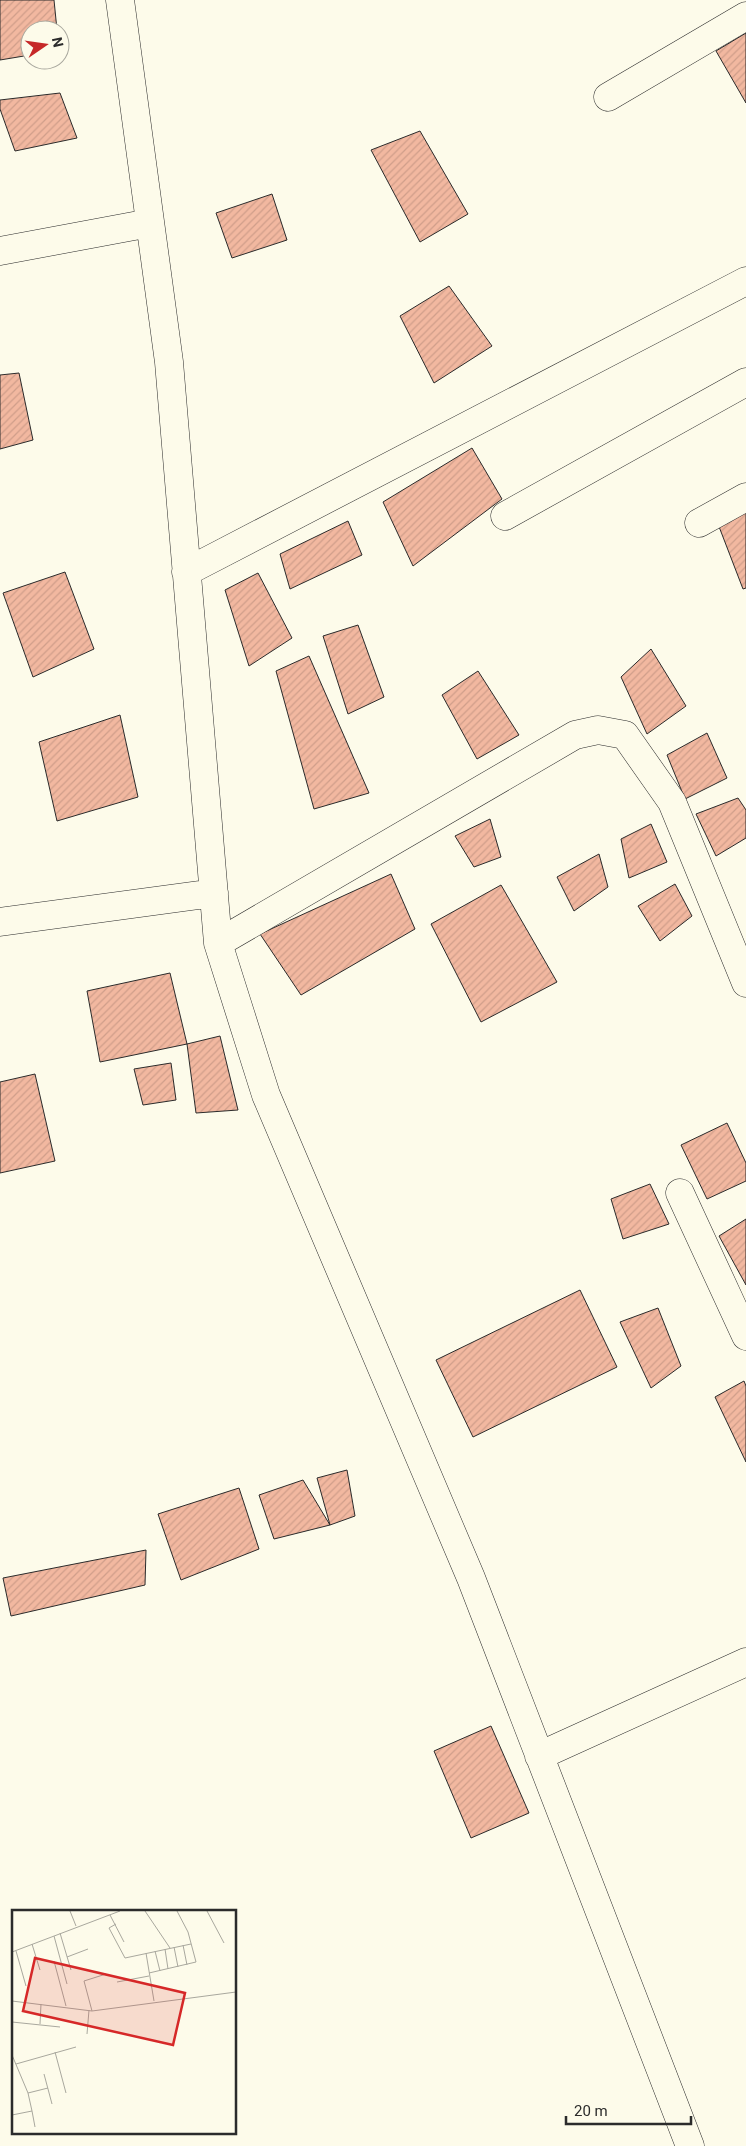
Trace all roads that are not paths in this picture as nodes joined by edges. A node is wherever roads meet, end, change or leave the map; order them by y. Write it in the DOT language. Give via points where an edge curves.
graph roads {
  1 [pos="120,0"];
  2 [pos="746,16"];
  3 [pos="608,97"];
  4 [pos="150,223"];
  5 [pos="0,251"];
  6 [pos="746,281"];
  7 [pos="746,382"];
  8 [pos="746,496"];
  9 [pos="505,516"];
  10 [pos="699,523"];
  11 [pos="186,572"];
  12 [pos="214,894"];
  13 [pos="0,922"];
  14 [pos="218,942"];
  15 [pos="746,983"];
  16 [pos="680,1193"];
  17 [pos="746,1336"];
  18 [pos="746,1662"];
  19 [pos="539,1756"];
  20 [pos="690,2146"];
  1 -- 4 [label="street"];
  2 -- 3 [label="street"];
  4 -- 5 [label="street"];
  4 -- 11 [label="street" via="169,362"];
  6 -- 11 [label="street"];
  7 -- 9 [label="street"];
  8 -- 10 [label="street"];
  11 -- 12 [label="street"];
  12 -- 13 [label="street"];
  12 -- 14 [label="street"];
  14 -- 15 [label="street" via="575,735 598,730 625,735 672,802"];
  14 -- 19 [label="street" via="266,1095 470,1578"];
  16 -- 17 [label="street"];
  18 -- 19 [label="street"];
  19 -- 20 [label="street"];
}
